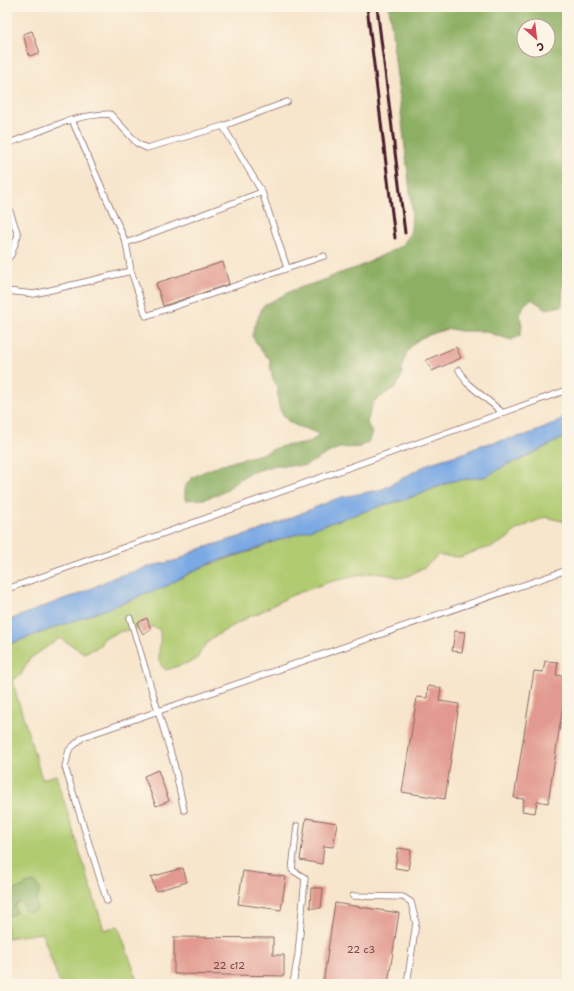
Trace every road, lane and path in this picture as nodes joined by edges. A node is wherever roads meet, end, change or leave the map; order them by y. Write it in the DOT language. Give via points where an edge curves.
graph roads {
  1 [pos="287,102"];
  2 [pos="72,120"];
  3 [pos="223,126"];
  4 [pos="7,144"];
  5 [pos="262,192"];
  6 [pos="7,203"];
  7 [pos="126,243"];
  8 [pos="324,256"];
  9 [pos="7,259"];
  10 [pos="287,268"];
  11 [pos="131,271"];
  12 [pos="7,291"];
  13 [pos="459,370"];
  14 [pos="567,390"];
  15 [pos="503,413"];
  16 [pos="567,570"];
  17 [pos="7,589"];
  18 [pos="130,618"];
  19 [pos="157,712"];
  20 [pos="184,810"];
  21 [pos="297,826"];
  22 [pos="353,896"];
  23 [pos="107,901"];
  24 [pos="293,984"];
  25 [pos="407,984"];
  1 -- 3 [label="lane"];
  2 -- 3 [label="lane" via="97,114 110,114 138,144 147,148"];
  2 -- 4 [label="lane"];
  2 -- 7 [label="lane"];
  3 -- 5 [label="lane"];
  5 -- 7 [label="lane"];
  5 -- 10 [label="lane"];
  6 -- 9 [label="lane" via="18,235 11,256"];
  7 -- 11 [label="lane"];
  8 -- 10 [label="lane"];
  10 -- 11 [label="lane" via="146,316"];
  11 -- 12 [label="lane" via="34,294"];
  13 -- 15 [label="lane" via="467,383"];
  14 -- 15 [label="lane"];
  15 -- 17 [label="lane"];
  16 -- 19 [label="lane"];
  18 -- 19 [label="lane"];
  19 -- 20 [label="lane" via="174,764"];
  19 -- 23 [label="lane" via="83,737 69,750 65,767"];
  21 -- 24 [label="lane" via="292,870 305,878"];
  22 -- 25 [label="lane" via="403,897 411,902 416,923"];
}
